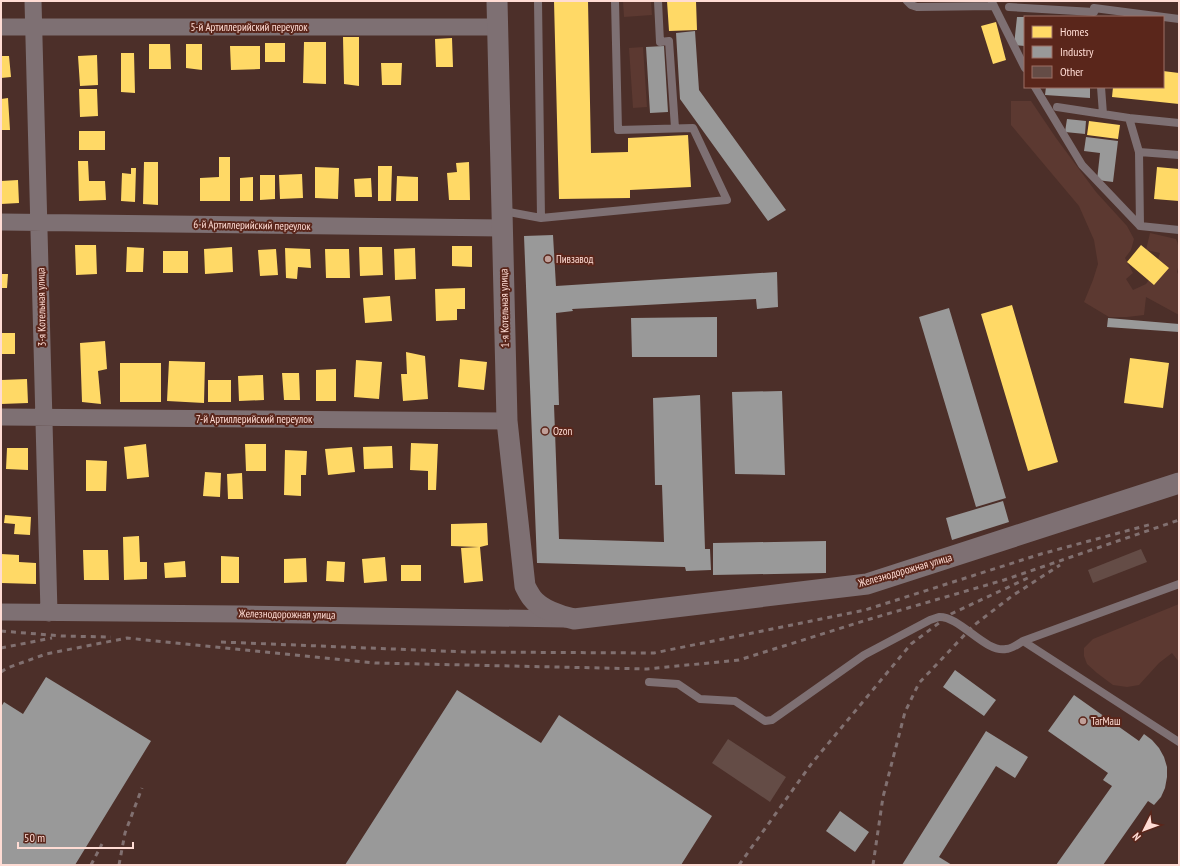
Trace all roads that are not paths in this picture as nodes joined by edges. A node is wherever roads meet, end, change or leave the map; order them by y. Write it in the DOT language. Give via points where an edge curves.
graph roads {
  1 [pos="33,1"];
  2 [pos="497,1"];
  3 [pos="538,1"];
  4 [pos="615,1"];
  5 [pos="658,1"];
  6 [pos="907,1"];
  7 [pos="993,4"];
  8 [pos="1009,7"];
  9 [pos="1094,10"];
  10 [pos="1151,16"];
  11 [pos="1164,17"];
  12 [pos="1179,19"];
  13 [pos="1,27"];
  14 [pos="34,27"];
  15 [pos="498,28"];
  16 [pos="1024,66"];
  17 [pos="1036,88"];
  18 [pos="1101,88"];
  19 [pos="1057,107"];
  20 [pos="1103,114"];
  21 [pos="1129,118"];
  22 [pos="1179,123"];
  23 [pos="675,128"];
  24 [pos="1139,152"];
  25 [pos="1179,156"];
  26 [pos="541,218"];
  27 [pos="502,219"];
  28 [pos="1,222"];
  29 [pos="39,222"];
  30 [pos="1140,226"];
  31 [pos="1179,230"];
  32 [pos="1,417"];
  33 [pos="44,417"];
  34 [pos="507,421"];
  35 [pos="1179,483"];
  36 [pos="1179,584"];
  37 [pos="543,606"];
  38 [pos="1,612"];
  39 [pos="49,613"];
  40 [pos="574,619"];
  41 [pos="1023,642"];
  42 [pos="649,682"];
  43 [pos="1179,742"];
  1 -- 14 [label="street, 3-я Котельная улица"];
  2 -- 15 [label="street, 1-я Котельная улица"];
  3 -- 26 [label="lane"];
  4 -- 23 [label="lane" via="618,130"];
  5 -- 23 [label="lane" via="660,42 669,41"];
  6 -- 7 [label="lane" via="917,7"];
  7 -- 16 [label="lane"];
  8 -- 9 [label="lane"];
  9 -- 10 [label="lane"];
  11 -- 12 [label="lane"];
  13 -- 14 [label="street, 5-й Артиллерийский переулок"];
  14 -- 15 [label="street, 5-й Артиллерийский переулок"];
  14 -- 29 [label="street, 3-я Котельная улица"];
  15 -- 27 [label="street, 1-я Котельная улица"];
  17 -- 30 [label="lane" via="1082,165"];
  18 -- 20 [label="lane"];
  19 -- 20 [label="lane"];
  20 -- 21 [label="lane"];
  21 -- 22 [label="lane"];
  21 -- 24 [label="lane"];
  23 -- 26 [label="lane" via="694,128 727,200"];
  24 -- 25 [label="lane"];
  24 -- 30 [label="lane"];
  26 -- 27 [label="lane"];
  27 -- 29 [label="street, 6-й Артиллерийский переулок"];
  27 -- 34 [label="street, 1-я Котельная улица"];
  28 -- 29 [label="street, 6-й Артиллерийский переулок"];
  29 -- 33 [label="street, 3-я Котельная улица"];
  30 -- 31 [label="lane"];
  32 -- 33 [label="street, 7-й Артиллерийский переулок"];
  33 -- 34 [label="street, 7-й Артиллерийский переулок"];
  33 -- 39 [label="street, 3-я Котельная улица"];
  34 -- 37 [label="street, 1-я Котельная улица" via="526,586 532,598"];
  35 -- 40 [label="street, Железнодорожная улица" via="867,584"];
  36 -- 41 [label="lane"];
  37 -- 40 [label="street, Железнодорожная улица" via="556,615"];
  38 -- 39 [label="street, Железнодорожная улица"];
  39 -- 40 [label="street, Железнодорожная улица"];
  41 -- 42 [label="lane" via="1006,650 998,649 953,621 938,617 864,655 772,720 765,720 735,701 700,699 678,684"];
  41 -- 43 [label="lane"];
}
